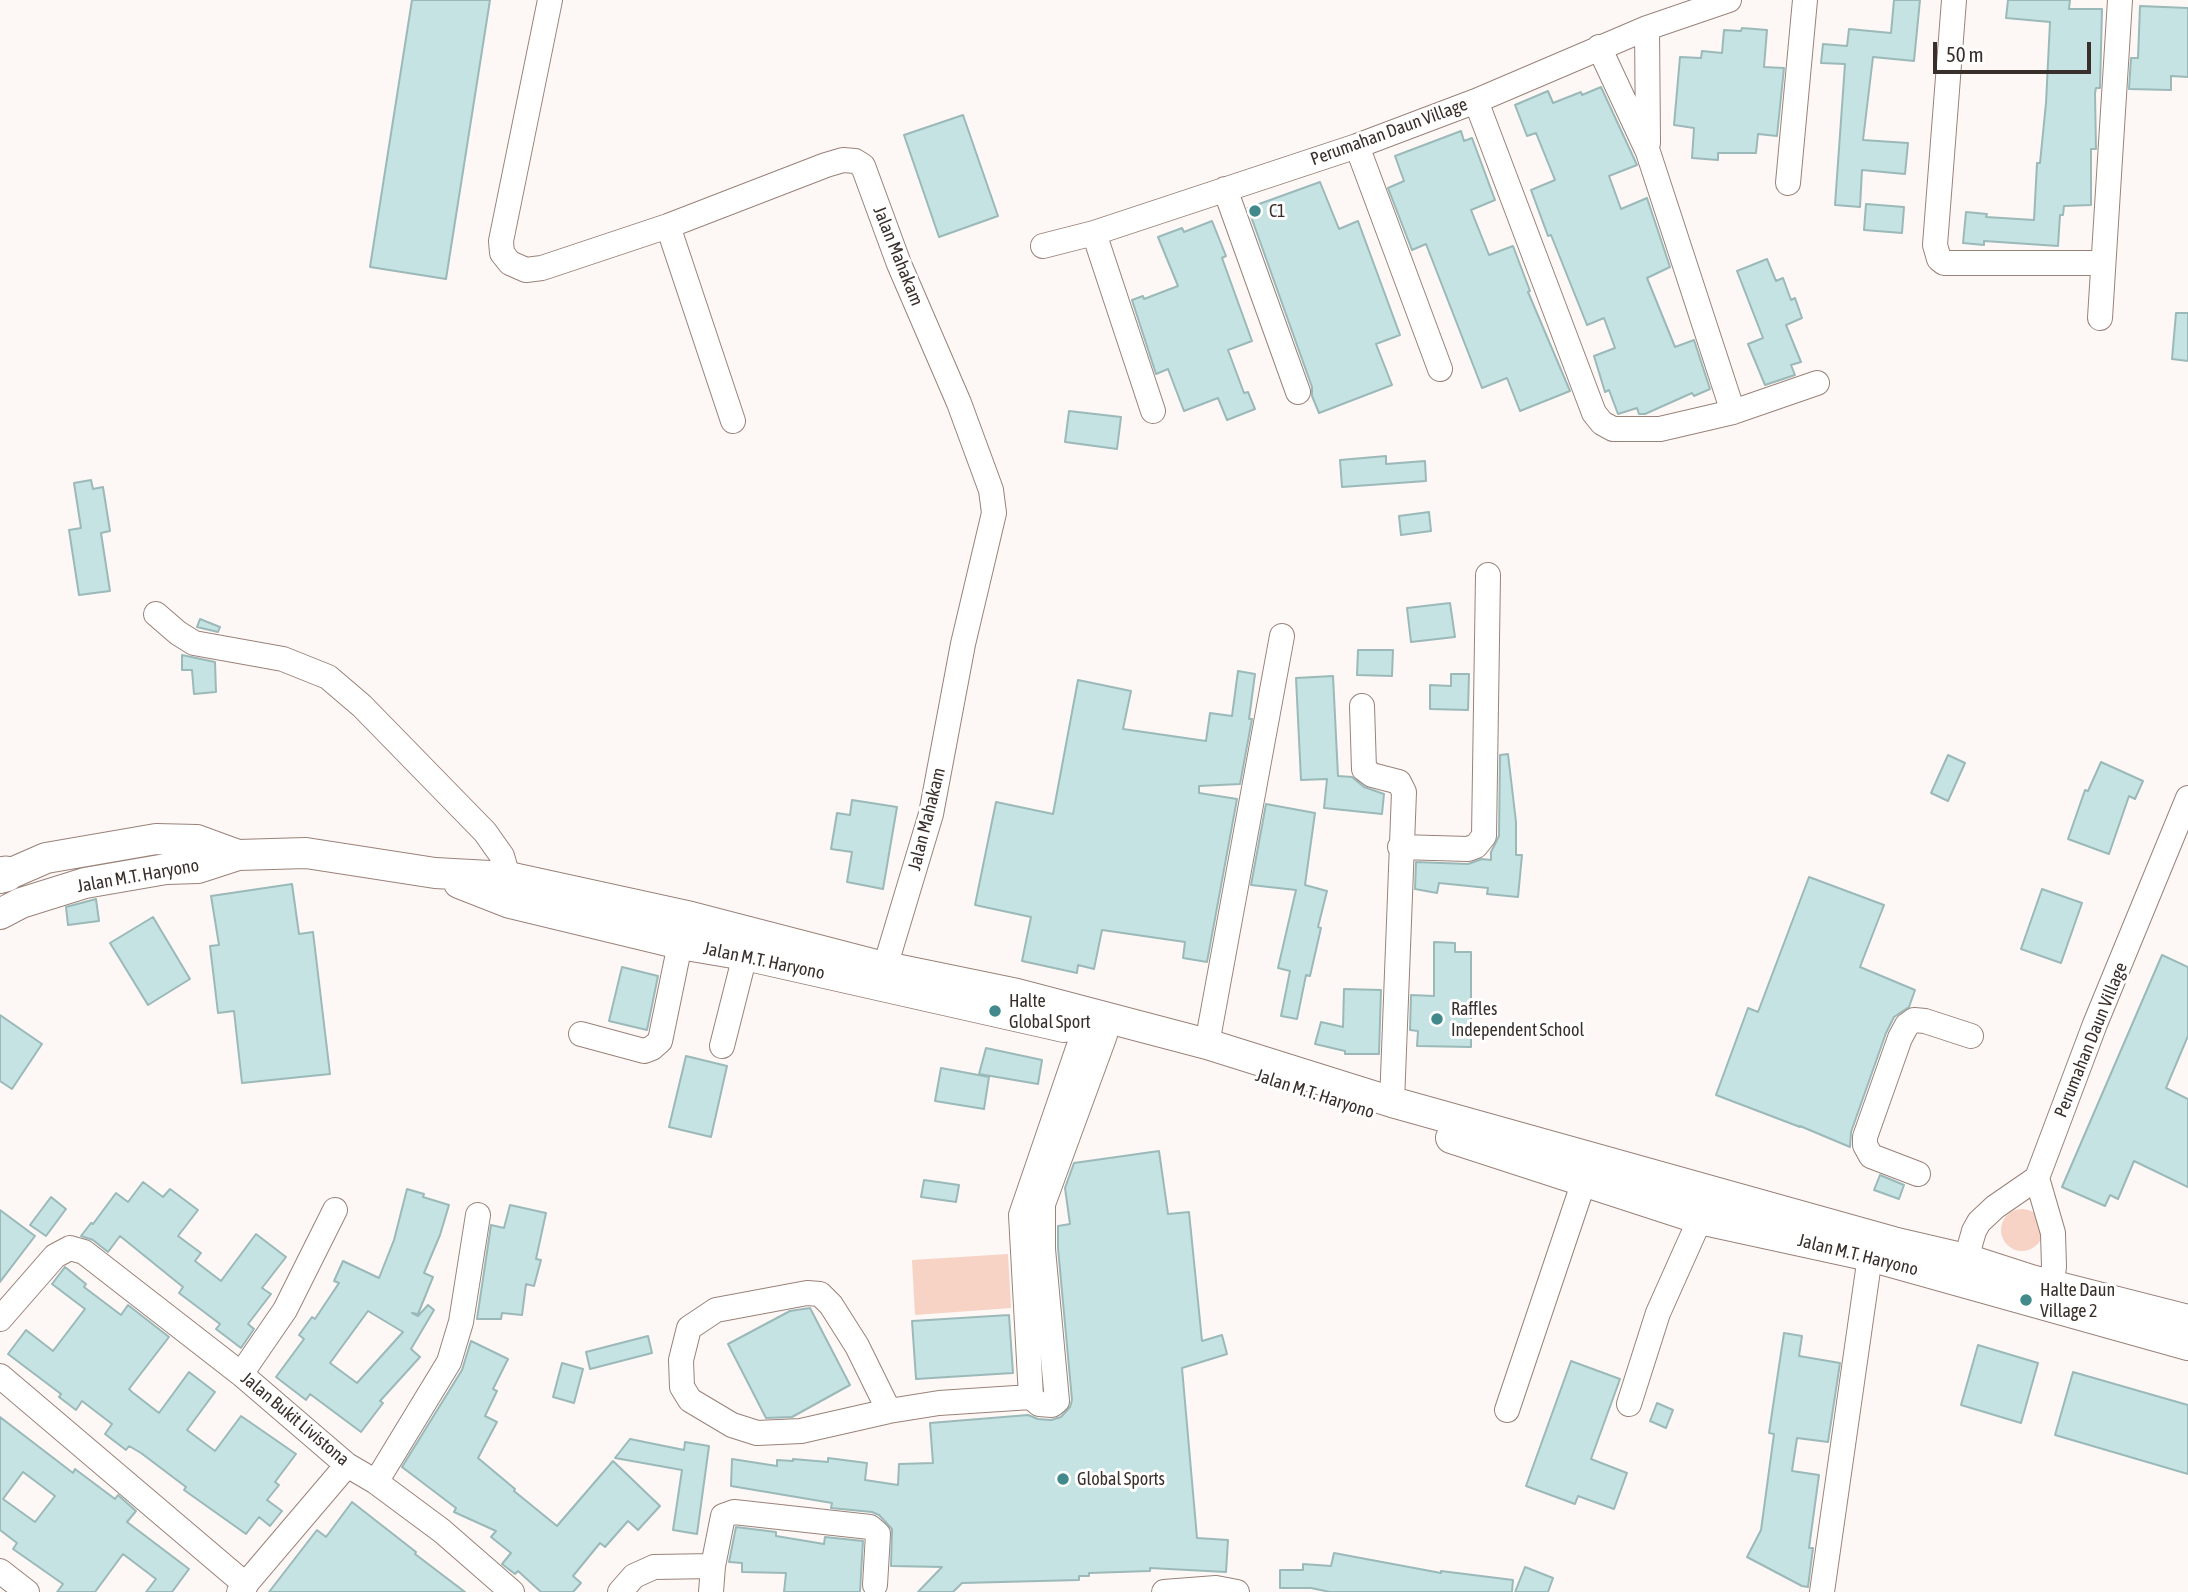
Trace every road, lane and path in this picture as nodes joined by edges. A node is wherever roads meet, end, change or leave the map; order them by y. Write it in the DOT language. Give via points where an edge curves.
graph roads {
  1 [pos="550,0"];
  2 [pos="1730,0"];
  3 [pos="1805,0"];
  4 [pos="1954,0"];
  5 [pos="2120,0"];
  6 [pos="1647,28"];
  7 [pos="1599,47"];
  8 [pos="1476,101"];
  9 [pos="1357,146"];
  10 [pos="1648,152"];
  11 [pos="1788,183"];
  12 [pos="1225,189"];
  13 [pos="668,226"];
  14 [pos="1094,233"];
  15 [pos="1042,246"];
  16 [pos="2102,263"];
  17 [pos="2100,318"];
  18 [pos="1440,369"];
  19 [pos="1817,383"];
  20 [pos="1298,392"];
  21 [pos="1153,411"];
  22 [pos="1733,412"];
  23 [pos="733,421"];
  24 [pos="1488,575"];
  25 [pos="156,614"];
  26 [pos="1282,636"];
  27 [pos="1362,706"];
  28 [pos="2188,798"];
  29 [pos="1400,847"];
  30 [pos="238,855"];
  31 [pos="435,873"];
  32 [pos="2,876"];
  33 [pos="508,877"];
  34 [pos="0,914"];
  35 [pos="680,944"];
  36 [pos="744,955"];
  37 [pos="885,967"];
  38 [pos="853,969"];
  39 [pos="1094,1033"];
  40 [pos="581,1034"];
  41 [pos="1971,1036"];
  42 [pos="1207,1044"];
  43 [pos="722,1046"];
  44 [pos="1392,1102"];
  45 [pos="1918,1174"];
  46 [pos="2037,1178"];
  47 [pos="1584,1181"];
  48 [pos="335,1210"];
  49 [pos="478,1215"];
  50 [pos="1700,1219"];
  51 [pos="1870,1256"];
  52 [pos="1963,1270"];
  53 [pos="2049,1295"];
  54 [pos="0,1319"];
  55 [pos="2188,1320"];
  56 [pos="2188,1345"];
  57 [pos="241,1374"];
  58 [pos="0,1376"];
  59 [pos="1629,1404"];
  60 [pos="1507,1410"];
  61 [pos="889,1411"];
  62 [pos="347,1465"];
  63 [pos="376,1482"];
  64 [pos="713,1566"];
  65 [pos="0,1571"];
  66 [pos="875,1585"];
  67 [pos="243,1589"];
  68 [pos="1223,1591"];
  69 [pos="27,1592"];
  70 [pos="512,1592"];
  71 [pos="620,1592"];
  72 [pos="711,1592"];
  73 [pos="1164,1592"];
  74 [pos="1822,1592"];
  1 -- 13 [label="street, Jalan Mahakam" via="502,253 510,263 526,270 542,268"];
  2 -- 6 [label="street, Perumahan Daun Village"];
  3 -- 11 [label="street"];
  4 -- 16 [label="street" via="1935,244 1939,259 1944,263"];
  5 -- 16 [label="street"];
  6 -- 7 [label="street, Perumahan Daun Village"];
  6 -- 10 [label="street"];
  7 -- 8 [label="street, Perumahan Daun Village"];
  7 -- 10 [label="street"];
  8 -- 9 [label="street, Perumahan Daun Village"];
  8 -- 22 [label="street" via="1594,414 1613,429 1660,429"];
  9 -- 12 [label="street, Perumahan Daun Village"];
  9 -- 18 [label="street"];
  10 -- 22 [label="street"];
  12 -- 14 [label="street, Perumahan Daun Village"];
  12 -- 20 [label="street"];
  13 -- 23 [label="street"];
  13 -- 37 [label="street, Jalan Mahakam" via="843,160 863,166 991,490 993,513 931,814"];
  14 -- 15 [label="street, Perumahan Daun Village"];
  14 -- 21 [label="street"];
  16 -- 17 [label="street"];
  19 -- 22 [label="street"];
  24 -- 29 [label="street" via="1484,836 1468,849"];
  25 -- 33 [label="street" via="194,643 283,659 328,677 485,832 502,856"];
  26 -- 42 [label="street"];
  27 -- 29 [label="street" via="1364,769 1398,782 1404,792"];
  28 -- 46 [label="street, Perumahan Daun Village"];
  29 -- 44 [label="street"];
  30 -- 31 [label="main road, Jalan M.T. Haryono" via="306,853"];
  30 -- 32 [label="main road, Jalan M.T. Haryono" via="197,840 156,839 46,858"];
  30 -- 34 [label="main road, Jalan M.T. Haryono" via="198,868 85,883"];
  31 -- 33 [label="main road, Jalan M.T. Haryono"];
  31 -- 35 [label="main road, Jalan M.T. Haryono" via="510,903"];
  33 -- 38 [label="main road, Jalan M.T. Haryono" via="691,917"];
  35 -- 36 [label="main road, Jalan M.T. Haryono"];
  35 -- 40 [label="street" via="660,1041 643,1051"];
  36 -- 38 [label="main road, Jalan M.T. Haryono"];
  36 -- 43 [label="street"];
  37 -- 38 [label="main road, Jalan M.T. Haryono"];
  37 -- 42 [label="main road, Jalan M.T. Haryono" via="1017,994"];
  38 -- 39 [label="main road, Jalan M.T. Haryono"];
  39 -- 47 [label="main road, Jalan M.T. Haryono" via="1246,1072"];
  39 -- 61 [label="street" via="1039,1192 1043,1205 1033,1243 1057,1401 1039,1404 1031,1397"];
  41 -- 45 [label="street" via="1914,1020 1900,1038 1865,1145 1871,1156"];
  42 -- 44 [label="main road, Jalan M.T. Haryono"];
  44 -- 52 [label="main road, Jalan M.T. Haryono" via="1893,1242"];
  46 -- 52 [label="street" via="1979,1222"];
  46 -- 53 [label="street" via="2053,1233"];
  47 -- 50 [label="main road, Jalan M.T. Haryono"];
  47 -- 60 [label="street"];
  48 -- 57 [label="street" via="285,1310"];
  49 -- 63 [label="street" via="461,1322 449,1362"];
  50 -- 51 [label="main road, Jalan M.T. Haryono"];
  50 -- 59 [label="street" via="1658,1313"];
  51 -- 52 [label="main road, Jalan M.T. Haryono"];
  51 -- 74 [label="street"];
  52 -- 53 [label="main road, Jalan M.T. Haryono"];
  53 -- 55 [label="main road, Jalan M.T. Haryono"];
  53 -- 56 [label="main road, Jalan M.T. Haryono"];
  54 -- 57 [label="street, Jalan Bukit Livistona" via="55,1256 76,1248"];
  57 -- 62 [label="street, Jalan Bukit Livistona"];
  58 -- 67 [label="street"];
  61 -- 61 [label="street" via="857,1346 820,1294 716,1310 689,1328 681,1360 682,1387 690,1400 732,1425 757,1433 801,1431"];
  62 -- 63 [label="street, Jalan Bukit Livistona"];
  62 -- 67 [label="street"];
  63 -- 70 [label="street, Jalan Bukit Livistona"];
  64 -- 66 [label="street" via="723,1516 734,1511 864,1526 878,1534"];
  64 -- 71 [label="street" via="654,1567 634,1576"];
  64 -- 72 [label="street"];
  65 -- 69 [label="street"];
  68 -- 73 [label="street"];
}
